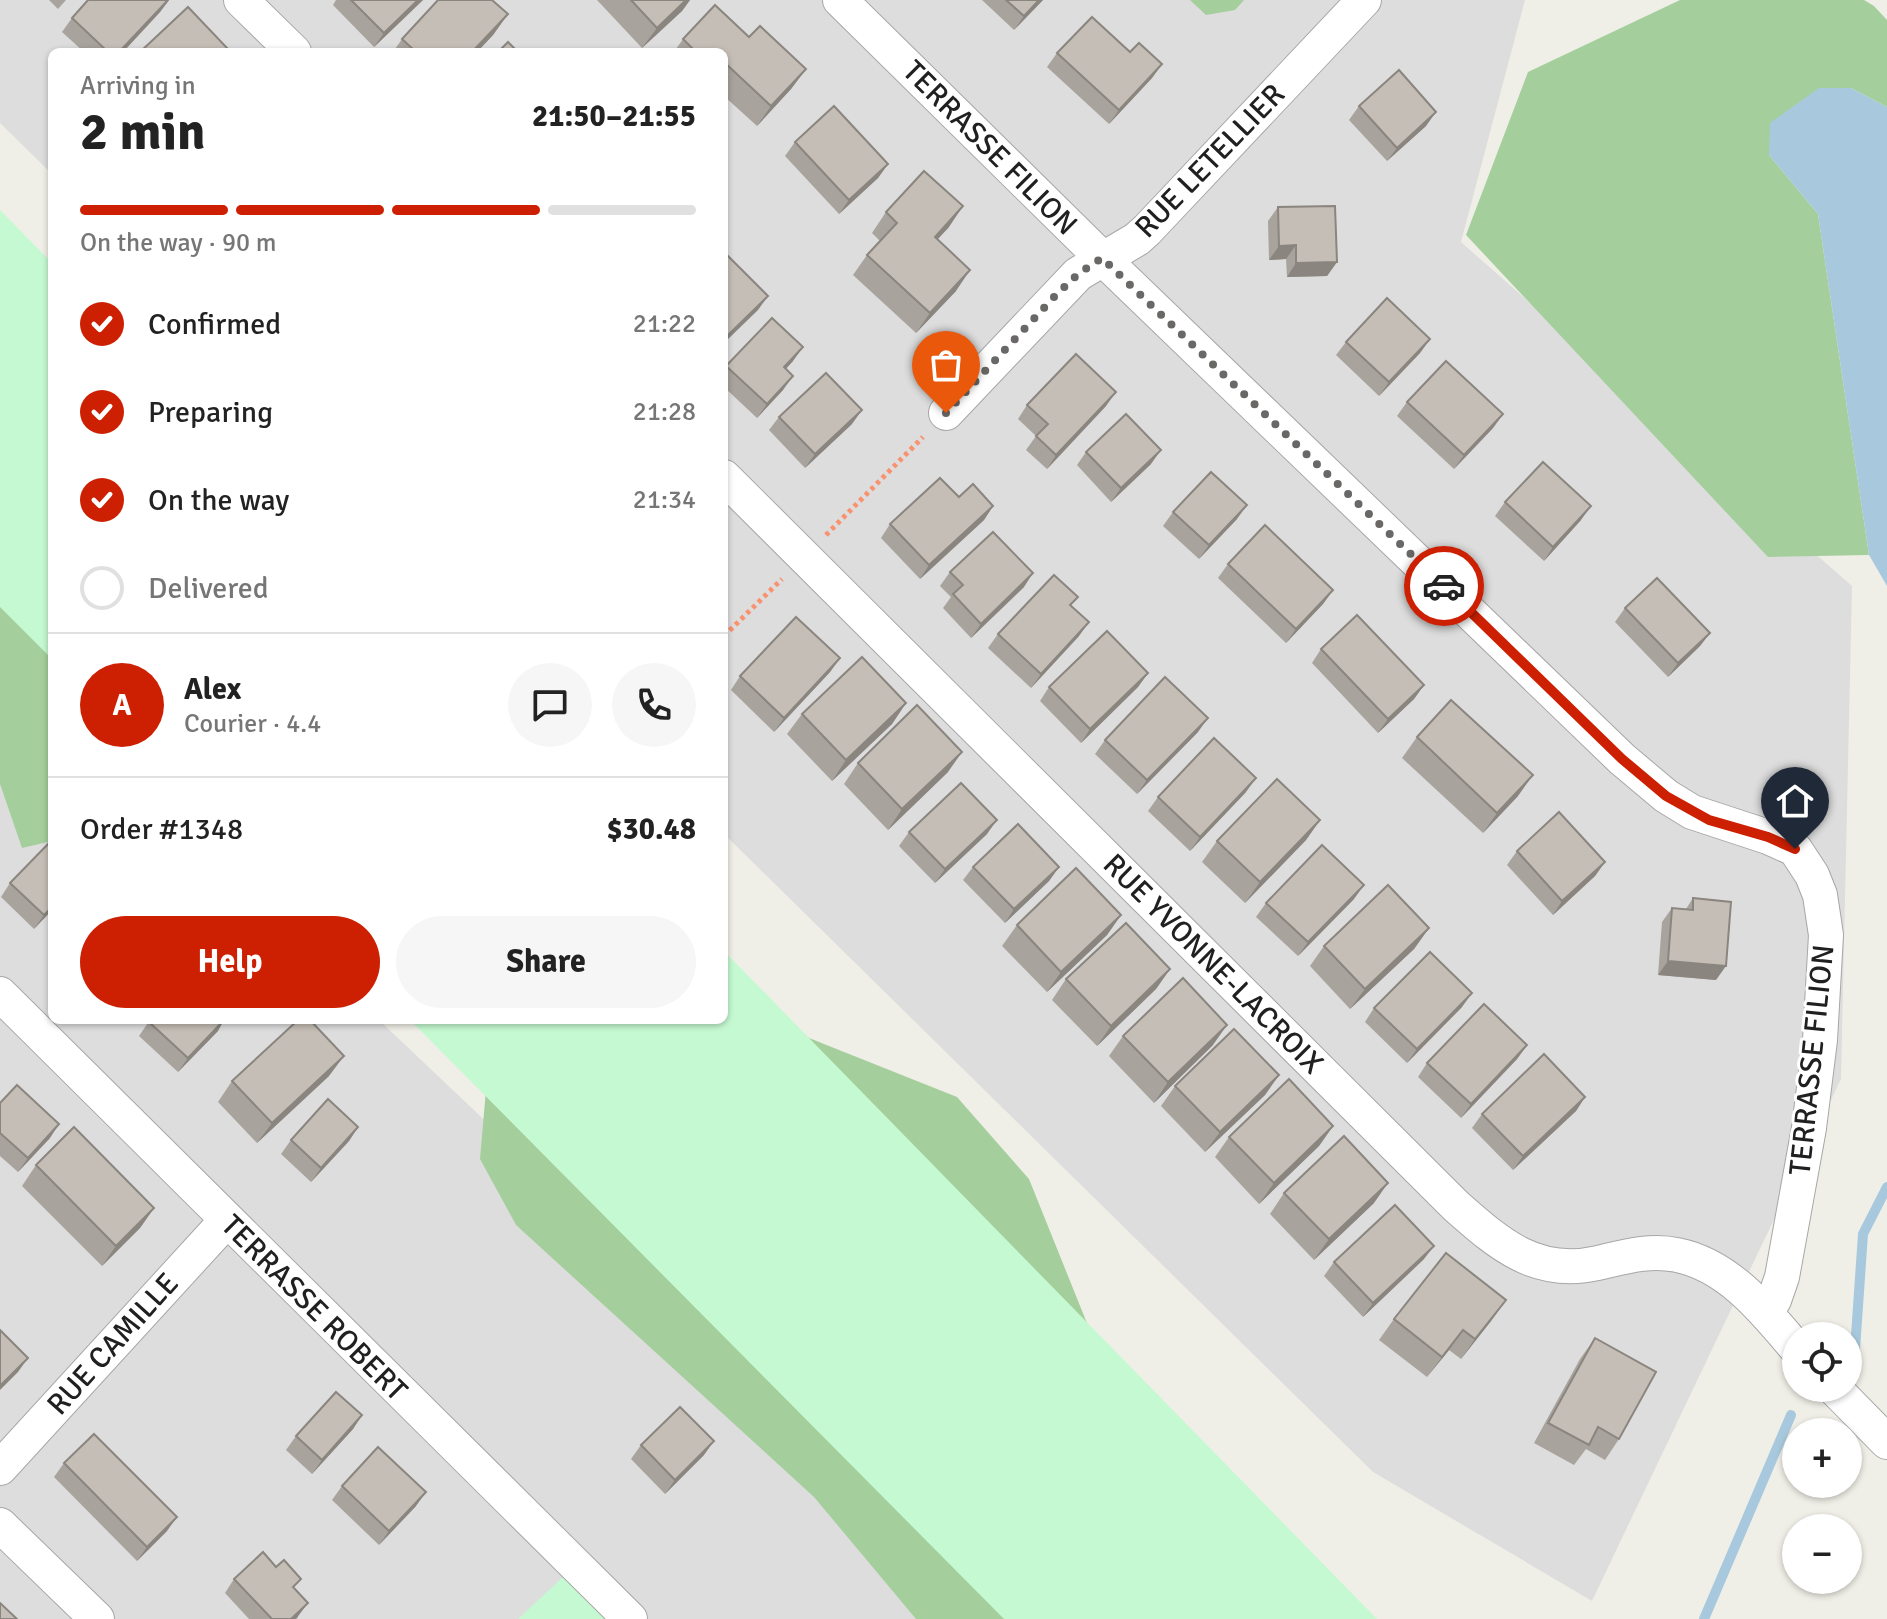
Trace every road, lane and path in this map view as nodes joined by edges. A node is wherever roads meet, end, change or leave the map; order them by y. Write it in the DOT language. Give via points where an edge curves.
graph roads {
  1 [pos="241,0"];
  2 [pos="840,0"];
  3 [pos="1364,0"];
  4 [pos="290,48"];
  5 [pos="1102,258"];
  6 [pos="936,423"];
  7 [pos="728,481"];
  8 [pos="821,540"];
  9 [pos="785,577"];
  10 [pos="728,632"];
  11 [pos="0,994"];
  12 [pos="226,1221"];
  13 [pos="1765,1311"];
  14 [pos="1782,1331"];
  15 [pos="1848,1402"];
  16 [pos="1887,1442"];
  17 [pos="0,1468"];
  18 [pos="0,1525"];
  19 [pos="97,1619"];
  20 [pos="630,1619"];
  1 -- 4 [label="street"];
  2 -- 5 [label="street, TERRASSE FILION"];
  3 -- 5 [label="street, RUE LETELLIER" via="1147,230"];
  5 -- 6 [label="street, RUE LETELLIER" via="1055,296"];
  5 -- 13 [label="street, TERRASSE FILION" via="1633,769 1692,812 1784,842 1802,857 1825,919 1820,1040 1782,1277"];
  6 -- 8 [label="path"];
  7 -- 13 [label="street, RUE YVONNE-LACROIX" via="1495,1240 1532,1261 1563,1265 1638,1253 1676,1254 1719,1273"];
  9 -- 10 [label="path"];
  11 -- 12 [label="street, TERRASSE ROBERT"];
  12 -- 17 [label="street, RUE CAMILLE"];
  12 -- 20 [label="street, TERRASSE ROBERT"];
  13 -- 14 [label="street"];
  15 -- 16 [label="street"];
  18 -- 19 [label="street"];
}
